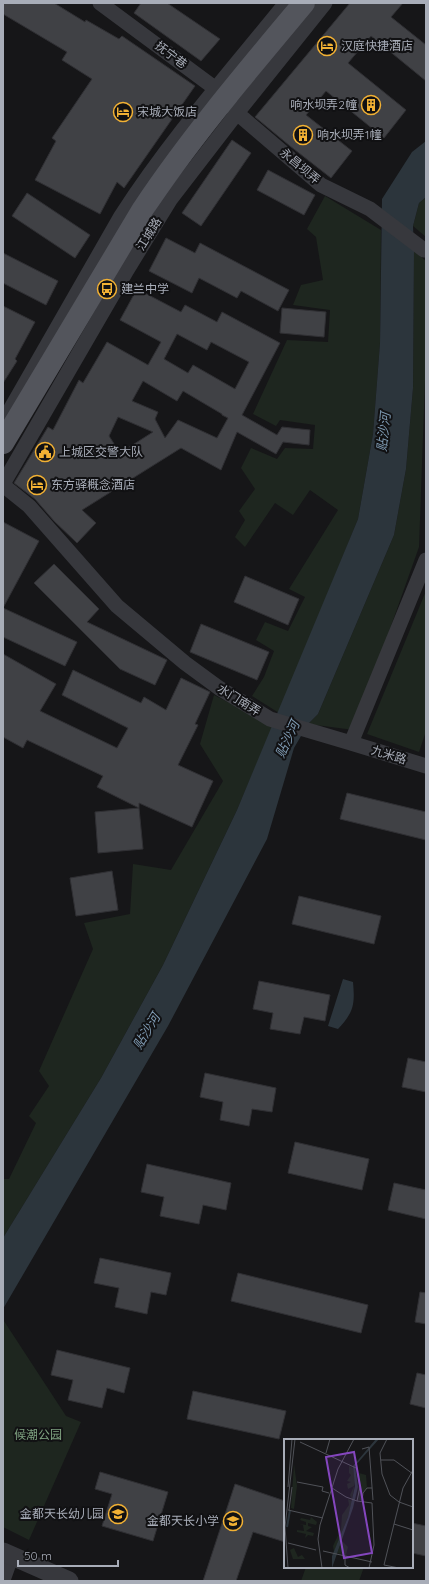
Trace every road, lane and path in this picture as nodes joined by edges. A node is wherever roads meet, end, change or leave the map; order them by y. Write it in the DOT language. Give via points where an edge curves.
graph roads {
  1 [pos="100,3"];
  2 [pos="286,3"];
  3 [pos="304,3"];
  4 [pos="325,3"];
  5 [pos="226,100"];
  6 [pos="424,250"];
  7 [pos="3,422"];
  8 [pos="3,443"];
  9 [pos="3,485"];
  10 [pos="426,560"];
  11 [pos="351,743"];
  12 [pos="426,766"];
  13 [pos="7,1554"];
  14 [pos="3,1580"];
  15 [pos="69,1581"];
  1 -- 5 [label="street, 抚宁巷"];
  2 -- 5 [label="street, 江城路"];
  3 -- 5 [label="main road, 江城路"];
  4 -- 5 [label="street, 江城路"];
  5 -- 6 [label="street, 永昌坝弄" via="321,185 370,208"];
  5 -- 7 [label="street, 江城路" via="172,144 132,199"];
  5 -- 8 [label="main road, 江城路" via="160,182"];
  5 -- 9 [label="street, 江城路"];
  9 -- 11 [label="street, 水门南弄" via="29,506 117,606 185,663 219,688 270,719"];
  10 -- 11 [label="street"];
  11 -- 12 [label="street, 九米路"];
  13 -- 14 [label="street"];
  13 -- 15 [label="street"];
}
